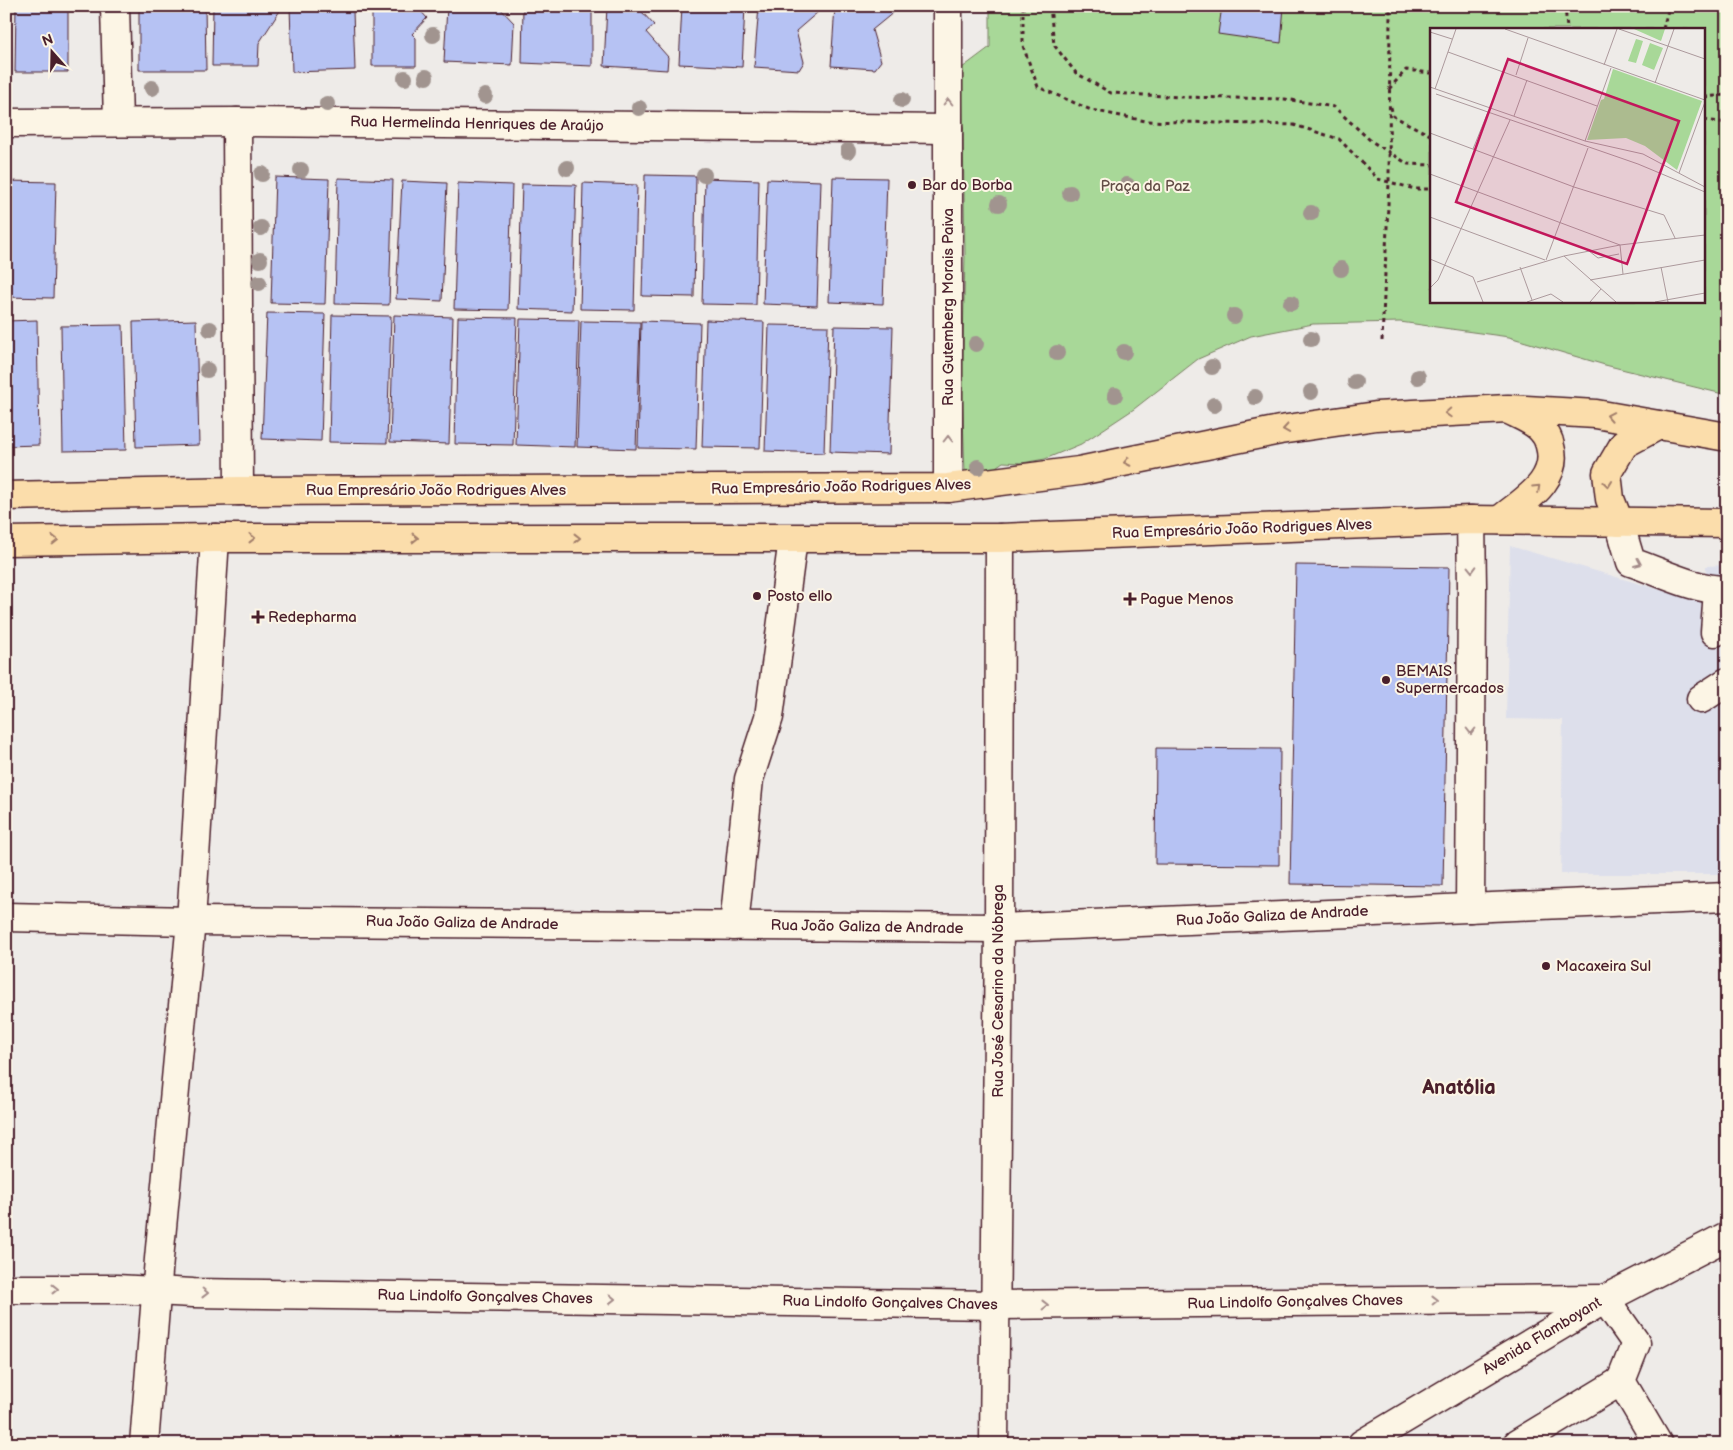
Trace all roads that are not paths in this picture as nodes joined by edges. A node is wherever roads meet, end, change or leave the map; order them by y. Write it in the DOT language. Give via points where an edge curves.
graph roads {
  1 [pos="115,6"];
  2 [pos="948,6"];
  3 [pos="118,122"];
  4 [pos="237,122"];
  5 [pos="6,123"];
  6 [pos="948,129"];
  7 [pos="1508,410"];
  8 [pos="1658,425"];
  9 [pos="1727,437"];
  10 [pos="948,488"];
  11 [pos="239,491"];
  12 [pos="6,496"];
  13 [pos="1471,520"];
  14 [pos="1500,520"];
  15 [pos="1619,522"];
  16 [pos="1727,523"];
  17 [pos="215,538"];
  18 [pos="1000,538"];
  19 [pos="793,539"];
  20 [pos="6,541"];
  21 [pos="1722,590"];
  22 [pos="1714,632"];
  23 [pos="1727,682"];
  24 [pos="1701,699"];
  25 [pos="1727,897"];
  26 [pos="1470,908"];
  27 [pos="6,917"];
  28 [pos="191,921"];
  29 [pos="734,926"];
  30 [pos="999,928"];
  31 [pos="1727,1236"];
  32 [pos="6,1288"];
  33 [pos="156,1292"];
  34 [pos="1605,1299"];
  35 [pos="996,1305"];
  36 [pos="1621,1381"];
  37 [pos="144,1444"];
  38 [pos="994,1444"];
  39 [pos="1362,1444"];
  40 [pos="1517,1444"];
  41 [pos="1658,1444"];
  1 -- 3 [label="street"];
  6 -- 2 [label="street, Rua Gutemberg Morais Paiva, one-way"];
  3 -- 4 [label="street, Rua Hermelinda Henriques de Araújo"];
  3 -- 5 [label="street, Rua Hermelinda Henriques de Araújo"];
  4 -- 6 [label="street, Rua Hermelinda Henriques de Araújo"];
  4 -- 11 [label="street"];
  10 -- 6 [label="street, Rua Gutemberg Morais Paiva, one-way"];
  8 -- 7 [label="main road, Rua Empresário João Rodrigues Alves, one-way" via="1577,412"];
  7 -- 10 [label="main road, Rua Empresário João Rodrigues Alves, one-way" via="1376,416 1280,430 1079,471"];
  14 -- 7 [label="main road, one-way" via="1546,479 1553,454 1541,428"];
  8 -- 9 [label="main road, Rua Empresário João Rodrigues Alves"];
  8 -- 15 [label="main road, one-way" via="1624,444 1607,473 1610,499"];
  10 -- 11 [label="main road, Rua Empresário João Rodrigues Alves"];
  11 -- 12 [label="main road, Rua Empresário João Rodrigues Alves"];
  13 -- 14 [label="main road, Rua Empresário João Rodrigues Alves"];
  13 -- 18 [label="main road, Rua Empresário João Rodrigues Alves"];
  13 -- 26 [label="street, one-way"];
  14 -- 15 [label="main road, Rua Empresário João Rodrigues Alves"];
  15 -- 16 [label="main road, Rua Empresário João Rodrigues Alves"];
  15 -- 21 [label="street, one-way" via="1631,562"];
  17 -- 19 [label="main road, Rua Empresário João Rodrigues Alves, one-way"];
  20 -- 17 [label="main road, Rua Empresário João Rodrigues Alves, one-way"];
  17 -- 28 [label="street"];
  18 -- 19 [label="main road, Rua Empresário João Rodrigues Alves"];
  18 -- 30 [label="street, Rua José Cesarino da Nóbrega"];
  19 -- 29 [label="street" via="769,716 749,779"];
  21 -- 22 [label="street"];
  23 -- 24 [label="street"];
  25 -- 26 [label="street, Rua João Galiza de Andrade"];
  26 -- 30 [label="street, Rua João Galiza de Andrade"];
  27 -- 28 [label="street, Rua João Galiza de Andrade"];
  28 -- 29 [label="street, Rua João Galiza de Andrade"];
  28 -- 33 [label="street"];
  29 -- 30 [label="street, Rua João Galiza de Andrade"];
  30 -- 35 [label="street, Rua José Cesarino da Nóbrega"];
  31 -- 34 [label="street, Avenida Flamboyant"];
  32 -- 33 [label="street, Rua Lindolfo Gonçalves Chaves, one-way"];
  33 -- 35 [label="street, Rua Lindolfo Gonçalves Chaves, one-way"];
  33 -- 37 [label="street"];
  35 -- 34 [label="street, Rua Lindolfo Gonçalves Chaves, one-way"];
  34 -- 36 [label="street" via="1636,1343"];
  34 -- 39 [label="street, Avenida Flamboyant"];
  35 -- 38 [label="street, Rua José Cesarino da Nóbrega"];
  36 -- 40 [label="street"];
  36 -- 41 [label="street"];
}
